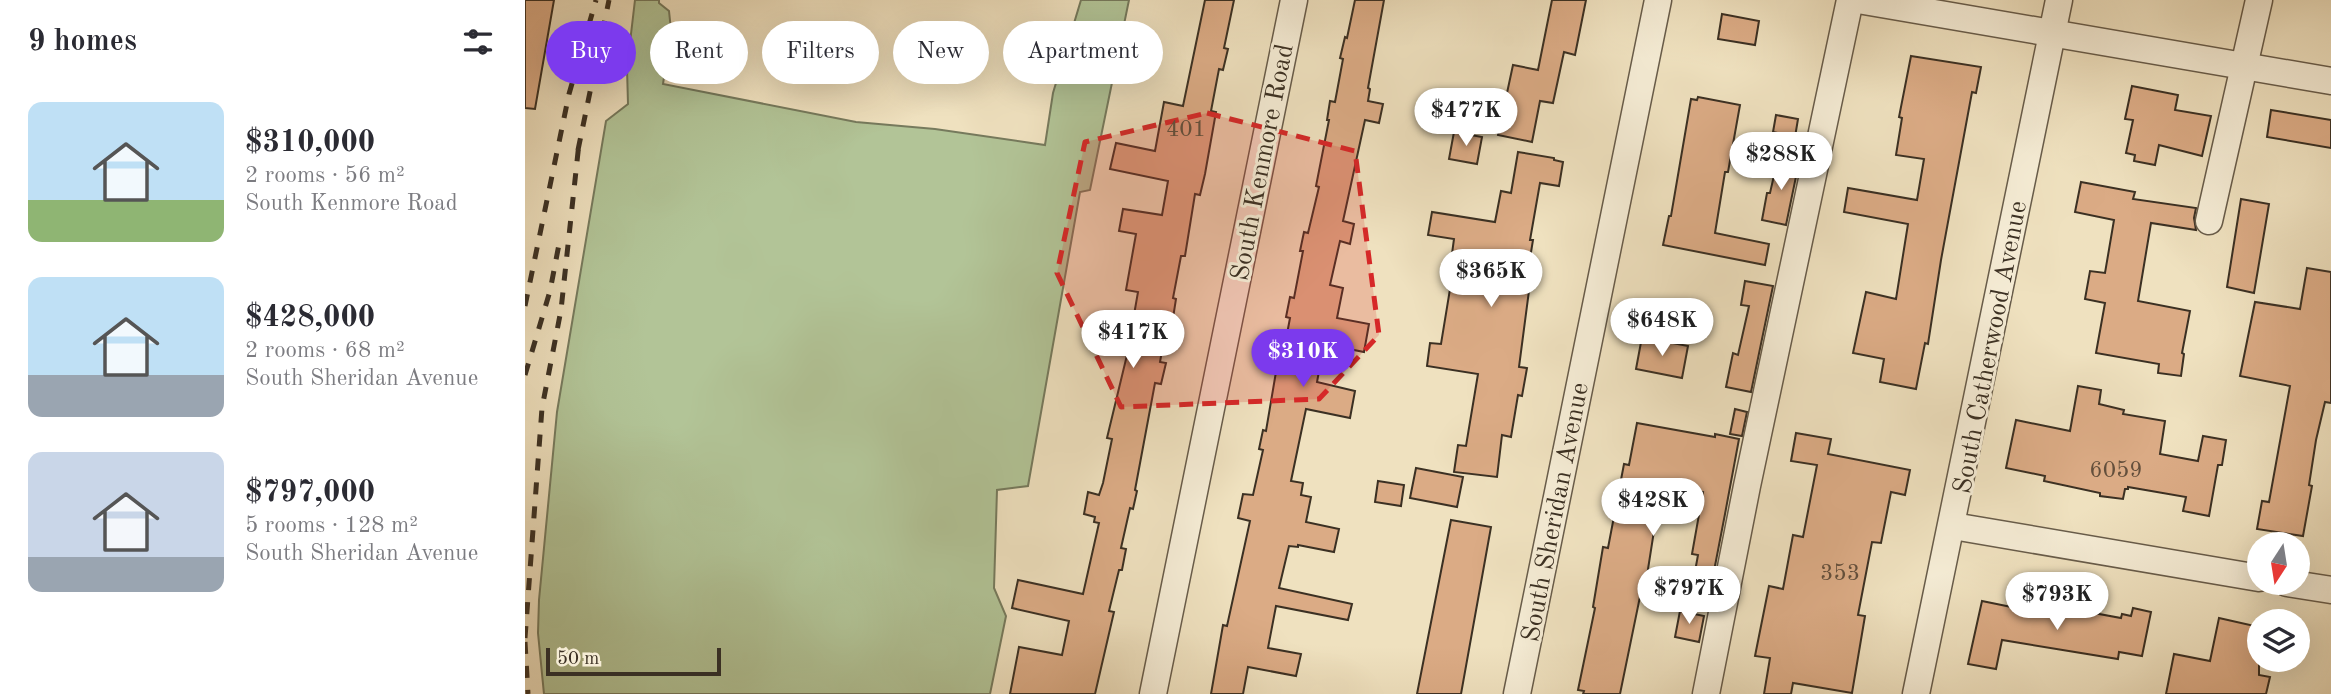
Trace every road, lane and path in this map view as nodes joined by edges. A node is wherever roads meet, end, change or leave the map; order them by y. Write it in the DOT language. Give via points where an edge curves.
graph roads {
  1 [pos="1294,0"];
  2 [pos="1658,0"];
  3 [pos="1850,0"];
  4 [pos="1858,0"];
  5 [pos="2059,0"];
  6 [pos="2259,0"];
  7 [pos="2052,33"];
  8 [pos="2244,66"];
  9 [pos="2331,81"];
  10 [pos="2209,221"];
  11 [pos="1952,526"];
  12 [pos="2247,576"];
  13 [pos="2310,587"];
  14 [pos="2331,590"];
  15 [pos="1153,694"];
  16 [pos="1517,694"];
  17 [pos="1706,694"];
  18 [pos="1916,694"];
  1 -- 15 [label="street, South Kenmore Road"];
  2 -- 16 [label="street, South Sheridan Avenue"];
  3 -- 17 [label="street"];
  4 -- 7 [label="street"];
  5 -- 7 [label="street, South Catherwood Avenue"];
  6 -- 8 [label="street"];
  7 -- 8 [label="street"];
  7 -- 11 [label="street, South Catherwood Avenue"];
  8 -- 9 [label="street"];
  8 -- 10 [label="street"];
  11 -- 12 [label="street"];
  11 -- 18 [label="street, South Catherwood Avenue"];
  13 -- 14 [label="street"];
}
